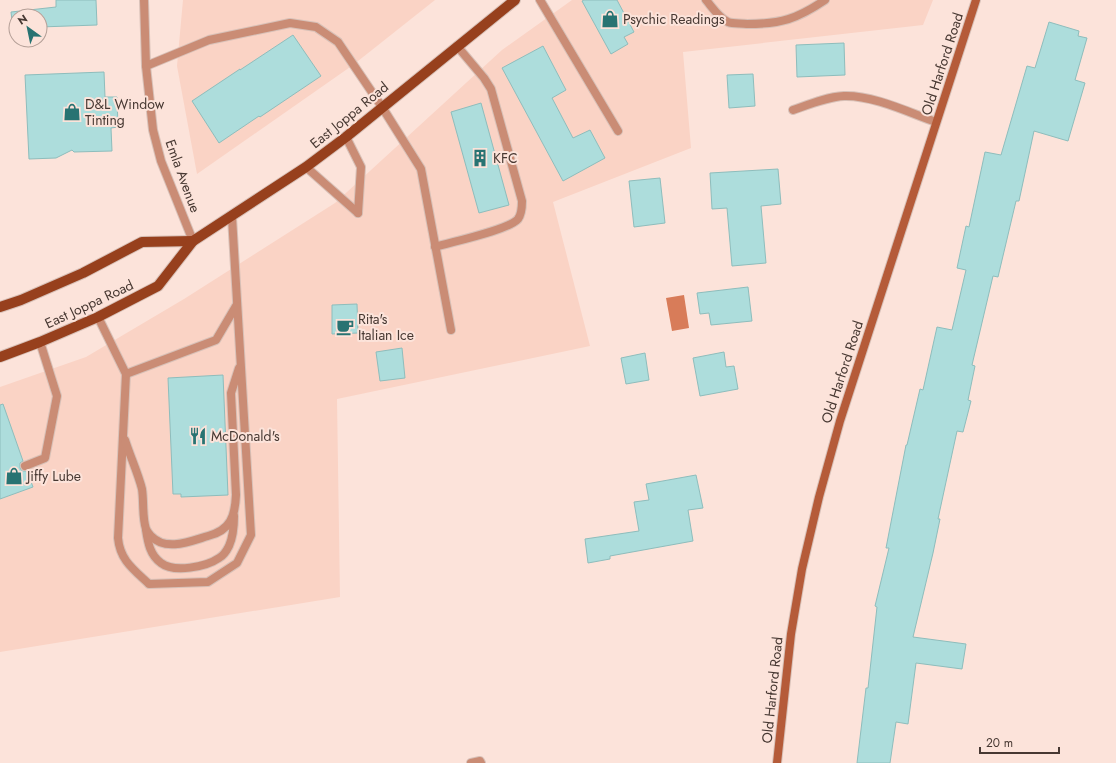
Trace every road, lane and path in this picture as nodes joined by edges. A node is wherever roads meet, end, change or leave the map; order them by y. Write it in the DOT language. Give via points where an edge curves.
graph roads {
  1 [pos="144,0"];
  2 [pos="515,0"];
  3 [pos="540,0"];
  4 [pos="706,0"];
  5 [pos="825,0"];
  6 [pos="976,0"];
  7 [pos="457,46"];
  8 [pos="146,66"];
  9 [pos="382,107"];
  10 [pos="794,110"];
  11 [pos="936,122"];
  12 [pos="618,131"];
  13 [pos="346,137"];
  14 [pos="306,166"];
  15 [pos="232,217"];
  16 [pos="194,241"];
  17 [pos="435,247"];
  18 [pos="236,306"];
  19 [pos="0,307"];
  20 [pos="98,317"];
  21 [pos="451,330"];
  22 [pos="40,342"];
  23 [pos="0,357"];
  24 [pos="240,364"];
  25 [pos="126,374"];
  26 [pos="123,436"];
  27 [pos="25,466"];
  28 [pos="235,510"];
  29 [pos="146,530"];
  30 [pos="471,763"];
  31 [pos="481,763"];
  32 [pos="777,763"];
  1 -- 8 [label="street, Emla Avenue"];
  2 -- 7 [label="main road, East Joppa Road"];
  3 -- 12 [label="street"];
  4 -- 5 [label="street" via="728,22 755,24 792,20"];
  6 -- 11 [label="street, Old Harford Road"];
  7 -- 9 [label="main road, East Joppa Road"];
  7 -- 17 [label="street" via="491,89 522,201 518,220 507,227"];
  8 -- 9 [label="street" via="209,40 290,23 316,27 338,42"];
  8 -- 16 [label="street, Emla Avenue" via="153,130 161,162"];
  9 -- 13 [label="main road, East Joppa Road"];
  9 -- 17 [label="street" via="420,169"];
  10 -- 11 [label="street" via="821,100 844,96 862,97"];
  11 -- 32 [label="street, Old Harford Road" via="840,421 819,497 802,569 791,634"];
  13 -- 14 [label="main road, East Joppa Road"];
  13 -- 14 [label="street" via="361,167 358,213"];
  14 -- 15 [label="main road, East Joppa Road"];
  15 -- 16 [label="main road, East Joppa Road"];
  15 -- 18 [label="street"];
  16 -- 19 [label="main road" via="142,242 83,273"];
  16 -- 20 [label="main road, East Joppa Road" via="158,286"];
  17 -- 21 [label="street"];
  18 -- 24 [label="street"];
  18 -- 25 [label="street" via="216,340"];
  20 -- 22 [label="main road, East Joppa Road"];
  20 -- 25 [label="street"];
  22 -- 23 [label="main road, East Joppa Road"];
  22 -- 27 [label="street" via="57,396 45,458"];
  24 -- 26 [label="street" via="251,534 236,563 208,582 149,584 126,562 119,548 118,538"];
  24 -- 28 [label="street" via="231,393"];
  25 -- 26 [label="street"];
  26 -- 29 [label="street" via="142,489"];
  28 -- 29 [label="street" via="230,523 218,533 190,542 168,545 156,541"];
  28 -- 29 [label="street" via="229,546 220,557 210,563 188,568 178,569 161,563 152,554"];
  30 -- 31 [label="street" via="480,760"];
}
